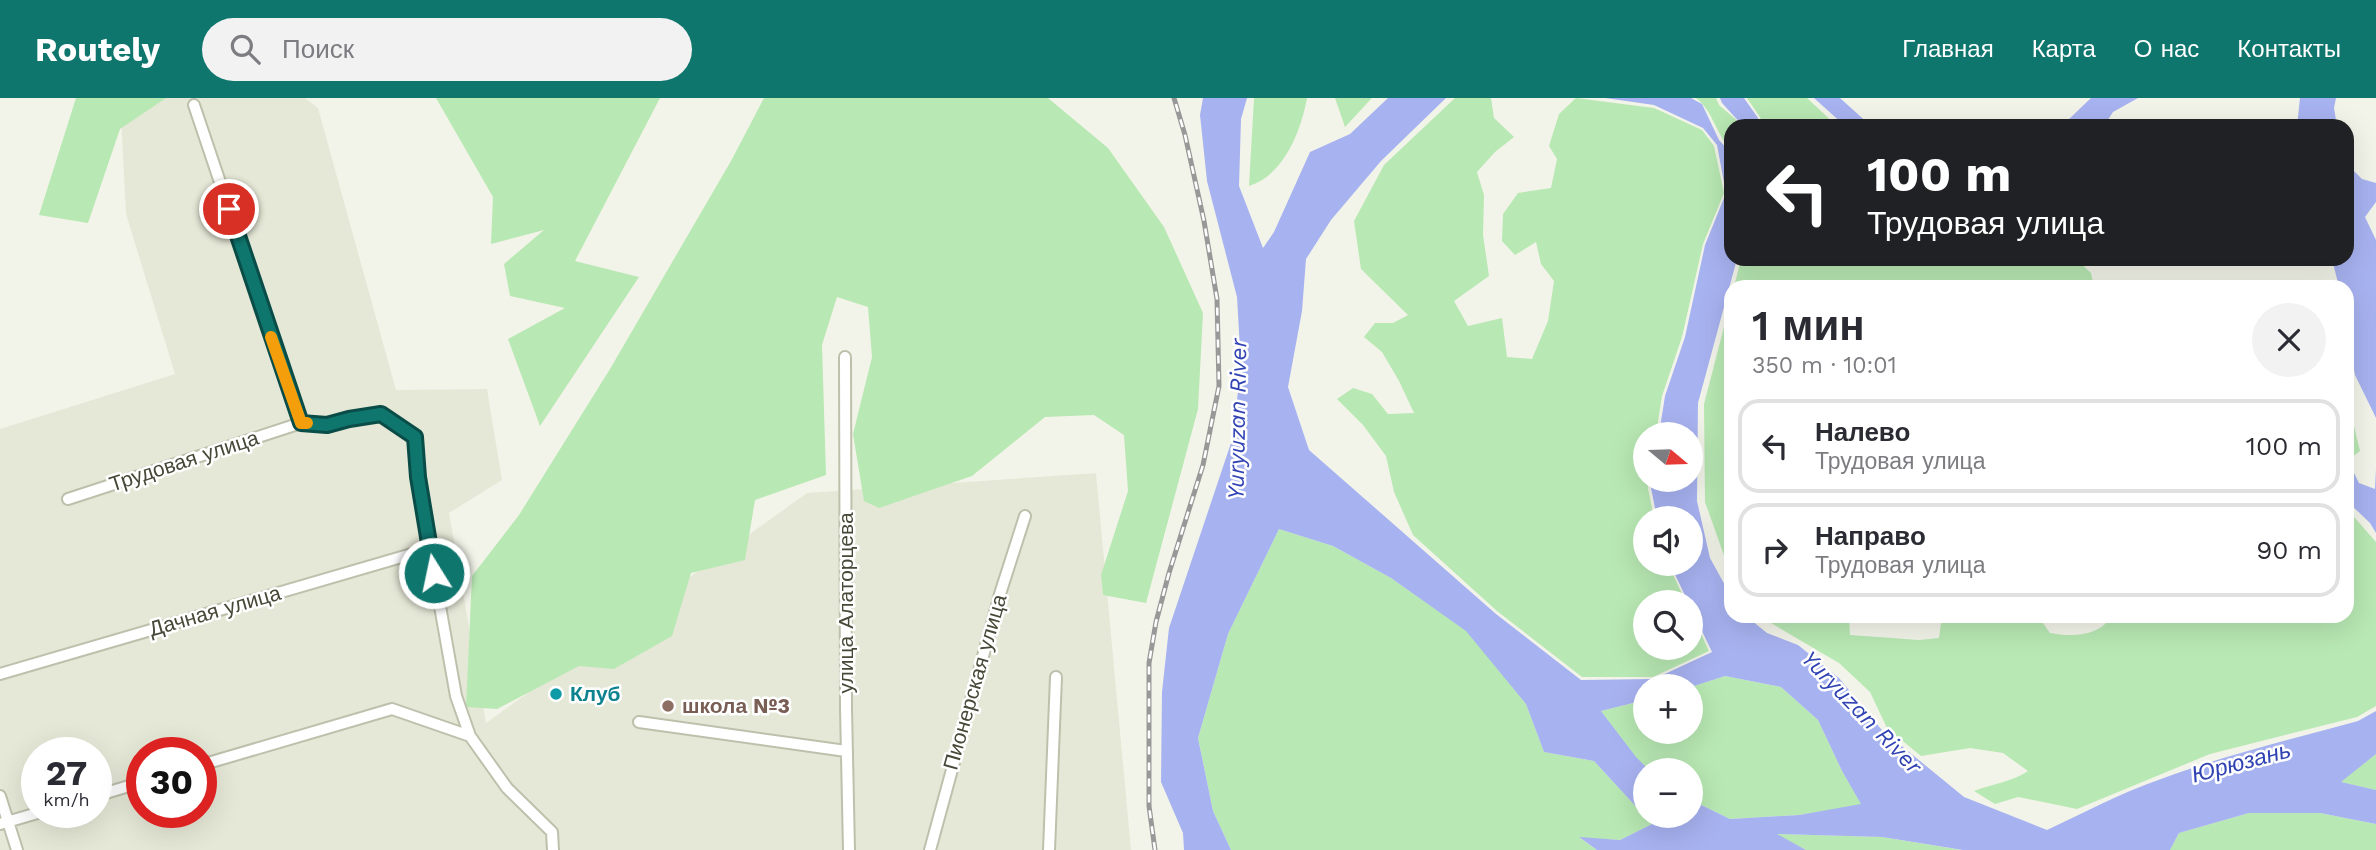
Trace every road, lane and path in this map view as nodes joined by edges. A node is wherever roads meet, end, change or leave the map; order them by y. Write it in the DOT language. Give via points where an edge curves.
graph roads {
  1 [pos="194,106"];
  2 [pos="845,356"];
  3 [pos="301,423"];
  4 [pos="68,499"];
  5 [pos="1025,516"];
  6 [pos="429,549"];
  7 [pos="0,674"];
  8 [pos="1056,677"];
  9 [pos="639,722"];
  10 [pos="470,736"];
  11 [pos="846,751"];
  12 [pos="217,760"];
  13 [pos="0,796"];
  14 [pos="21,818"];
  15 [pos="4,823"];
  16 [pos="17,850"];
  17 [pos="553,850"];
  18 [pos="849,850"];
  19 [pos="930,850"];
  20 [pos="1049,850"];
  1 -- 3 [label="street"];
  2 -- 11 [label="street, улица Алаторцева"];
  3 -- 4 [label="street, Трудовая улица"];
  3 -- 6 [label="street, Трудовая улица" via="327,425 381,414 415,437"];
  5 -- 19 [label="street, Пионерская улица" via="999,594"];
  6 -- 7 [label="street, Дачная улица"];
  6 -- 10 [label="street, Трудовая улица" via="456,696"];
  8 -- 20 [label="street"];
  9 -- 11 [label="street"];
  10 -- 12 [label="street" via="392,709"];
  10 -- 17 [label="street, Трудовая улица" via="507,788 552,832"];
  11 -- 18 [label="street, улица Алаторцева"];
  13 -- 15 [label="street"];
  14 -- 15 [label="street"];
  15 -- 16 [label="street"];
}
